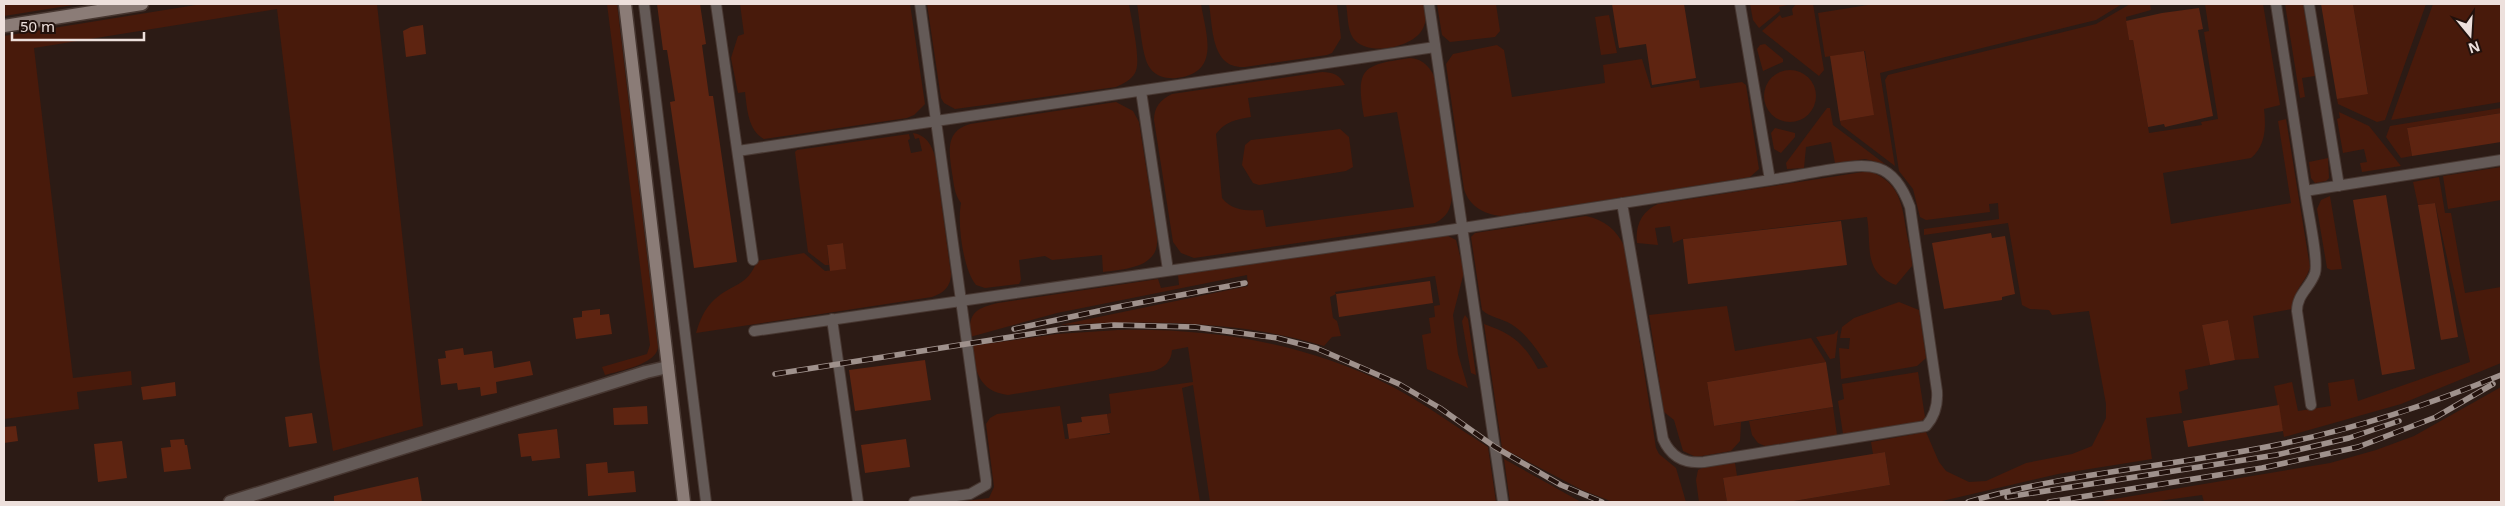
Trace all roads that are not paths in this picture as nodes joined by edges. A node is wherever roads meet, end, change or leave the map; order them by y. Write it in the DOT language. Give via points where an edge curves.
graph roads {
  1 [pos="142,4"];
  2 [pos="625,4"];
  3 [pos="644,4"];
  4 [pos="716,4"];
  5 [pos="920,4"];
  6 [pos="1429,4"];
  7 [pos="1740,4"];
  8 [pos="2276,4"];
  9 [pos="2309,4"];
  10 [pos="4,26"];
  11 [pos="1435,47"];
  12 [pos="1141,90"];
  13 [pos="936,121"];
  14 [pos="738,151"];
  15 [pos="2501,160"];
  16 [pos="1770,180"];
  17 [pos="2339,186"];
  18 [pos="2305,191"];
  19 [pos="1622,203"];
  20 [pos="1463,228"];
  21 [pos="753,260"];
  22 [pos="1168,270"];
  23 [pos="962,300"];
  24 [pos="832,319"];
  25 [pos="754,331"];
  26 [pos="668,367"];
  27 [pos="2311,405"];
  28 [pos="230,502"];
  29 [pos="684,502"];
  30 [pos="706,502"];
  31 [pos="858,502"];
  32 [pos="914,502"];
  33 [pos="1503,502"];
  1 -- 10 [label="street"];
  2 -- 26 [label="street"];
  3 -- 30 [label="lane"];
  4 -- 14 [label="lane"];
  5 -- 13 [label="lane"];
  6 -- 11 [label="lane"];
  7 -- 16 [label="lane"];
  8 -- 18 [label="lane"];
  9 -- 17 [label="lane"];
  11 -- 12 [label="lane"];
  11 -- 20 [label="lane"];
  12 -- 13 [label="lane"];
  12 -- 22 [label="lane"];
  13 -- 14 [label="lane"];
  13 -- 23 [label="lane"];
  14 -- 21 [label="lane"];
  15 -- 17 [label="lane"];
  16 -- 19 [label="lane"];
  16 -- 19 [label="lane" via="1870,165 1888,174 1903,189 1910,207 1937,391 1937,406 1926,426 1704,462 1686,462 1672,454 1663,439"];
  17 -- 18 [label="lane"];
  18 -- 27 [label="lane" via="2316,267 2312,280 2298,298 2296,311"];
  19 -- 20 [label="lane"];
  20 -- 22 [label="lane"];
  20 -- 33 [label="lane"];
  22 -- 23 [label="lane"];
  23 -- 24 [label="lane"];
  23 -- 32 [label="lane" via="986,485 970,494"];
  24 -- 25 [label="lane"];
  24 -- 31 [label="lane"];
  26 -- 28 [label="street"];
  26 -- 29 [label="street"];
}
